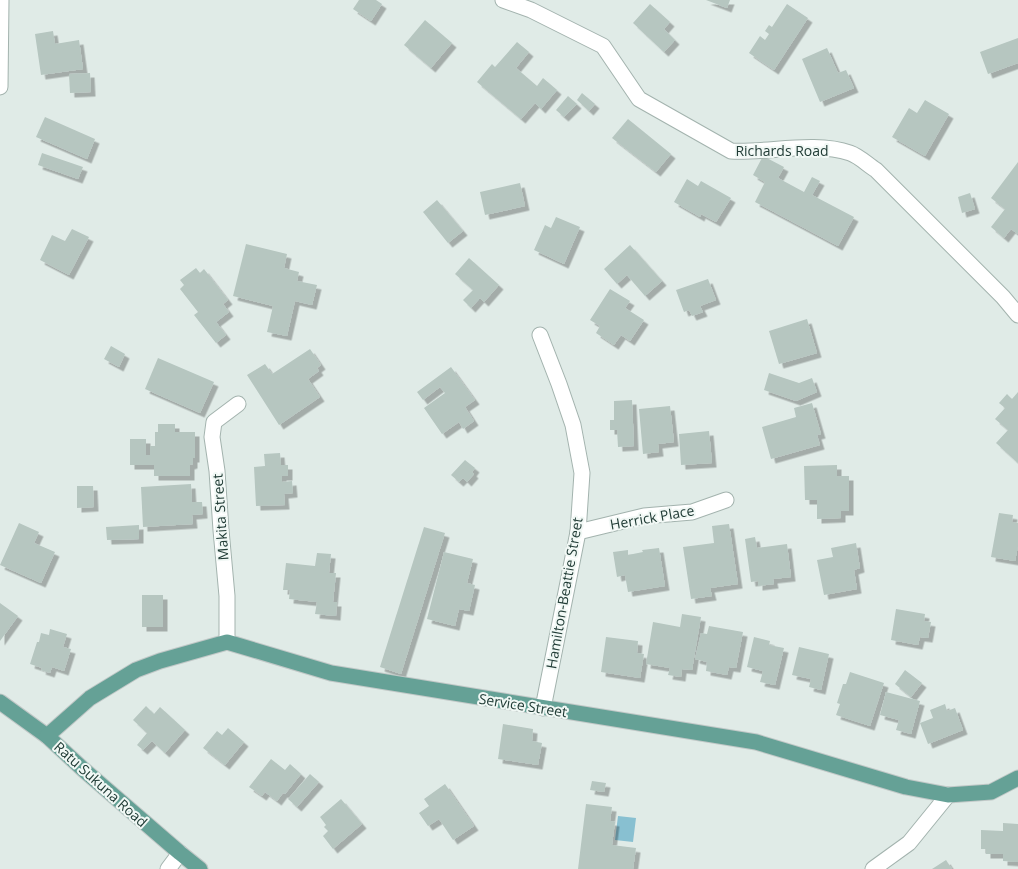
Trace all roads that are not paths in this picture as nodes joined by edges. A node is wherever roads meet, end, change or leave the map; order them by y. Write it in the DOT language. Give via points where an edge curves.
graph roads {
  1 [pos="1,0"];
  2 [pos="503,0"];
  3 [pos="0,87"];
  4 [pos="1018,314"];
  5 [pos="540,335"];
  6 [pos="238,404"];
  7 [pos="726,500"];
  8 [pos="578,532"];
  9 [pos="227,642"];
  10 [pos="0,702"];
  11 [pos="543,708"];
  12 [pos="47,736"];
  13 [pos="1018,778"];
  14 [pos="948,795"];
  15 [pos="180,853"];
  16 [pos="168,869"];
  17 [pos="200,869"];
  18 [pos="873,869"];
  1 -- 3 [label="street"];
  2 -- 4 [label="street, Richards Road" via="531,10 604,46 639,99 731,151 821,147 852,153 876,170"];
  5 -- 8 [label="street, Hamilton-Beattie Street" via="573,425 582,473"];
  6 -- 9 [label="street, Makita Street" via="214,422 212,436 227,596"];
  7 -- 8 [label="street, Herrick Place" via="692,512 644,516"];
  8 -- 11 [label="street, Hamilton-Beattie Street"];
  9 -- 11 [label="main road, Service Street" via="331,673"];
  9 -- 12 [label="main road" via="136,670 90,698"];
  10 -- 12 [label="main road, Ratu Sukuna Road"];
  11 -- 14 [label="main road, Service Street" via="756,742 906,786"];
  12 -- 15 [label="main road, Ratu Sukuna Road"];
  13 -- 14 [label="main road, Service Street" via="990,792"];
  14 -- 18 [label="street" via="909,843"];
  15 -- 16 [label="street"];
  15 -- 17 [label="main road, Ratu Sukuna Road"];
}
